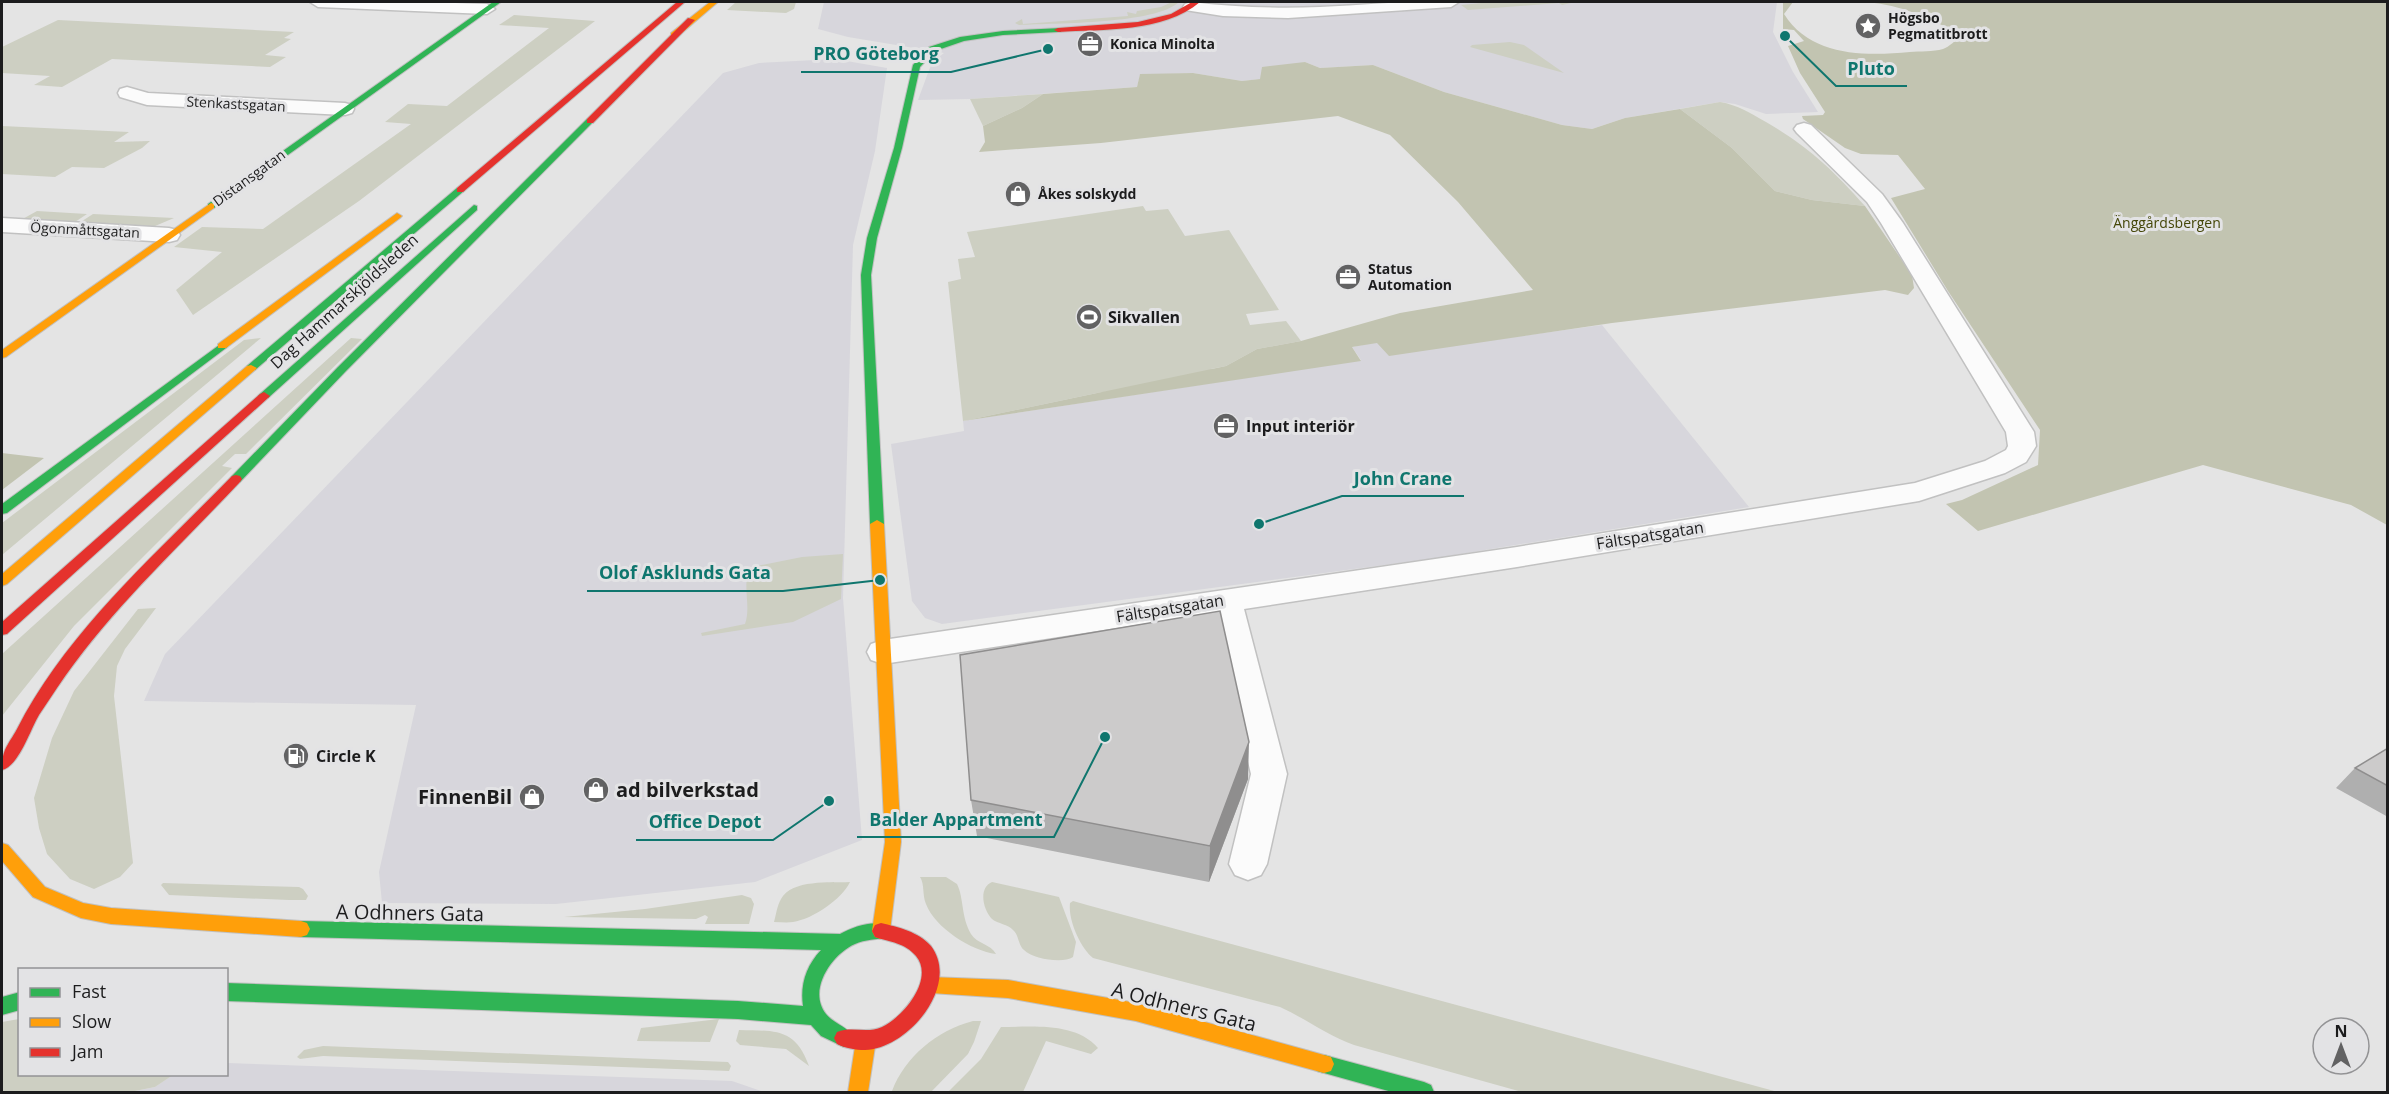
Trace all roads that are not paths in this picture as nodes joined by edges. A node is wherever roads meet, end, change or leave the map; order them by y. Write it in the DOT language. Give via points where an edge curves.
graph roads {
  1 [pos="318,2"];
  2 [pos="681,2"];
  3 [pos="714,2"];
  4 [pos="1451,2"];
  5 [pos="1194,4"];
  6 [pos="492,5"];
  7 [pos="691,20"];
  8 [pos="653,24"];
  9 [pos="127,93"];
  10 [pos="345,109"];
  11 [pos="1804,129"];
  12 [pos="548,144"];
  13 [pos="484,152"];
  14 [pos="485,198"];
  15 [pos="408,208"];
  16 [pos="2,225"];
  17 [pos="169,235"];
  18 [pos="2,355"];
  19 [pos="2,510"];
  20 [pos="2,581"];
  21 [pos="1226,600"];
  22 [pos="2,630"];
  23 [pos="883,652"];
  24 [pos="2,764"];
  25 [pos="2,850"];
  26 [pos="1248,864"];
  27 [pos="881,931"];
  28 [pos="842,942"];
  29 [pos="930,986"];
  30 [pos="228,992"];
  31 [pos="18,1002"];
  32 [pos="2,1006"];
  33 [pos="814,1016"];
  34 [pos="866,1040"];
  35 [pos="858,1092"];
  36 [pos="1424,1092"];
  1 -- 6 [label="street"];
  2 -- 8 [label="main road, Dag Hammarskjöldsleden"];
  3 -- 7 [label="main road"];
  4 -- 5 [label="street" via="1265,14 1234,13"];
  5 -- 23 [label="main road" via="1179,14 1152,21 962,40 931,51 918,62 872,238 866,276"];
  6 -- 10 [label="main road, Distansgatan"];
  7 -- 12 [label="main road"];
  7 -- 24 [label="main road" via="342,369 117,603 67,662"];
  8 -- 13 [label="main road"];
  8 -- 20 [label="main road, Dag Hammarskjöldsleden"];
  9 -- 10 [label="street, Stenkastsgatan" via="147,99"];
  10 -- 17 [label="main road, Distansgatan"];
  11 -- 21 [label="street, Fältspatsgatan" via="1875,198 1893,223 2020,432 2022,446 2016,456 1995,467 1919,492"];
  14 -- 22 [label="main road, Dag Hammarskjöldsleden"];
  15 -- 19 [label="main road"];
  16 -- 17 [label="street, Ögonmåttsgatan"];
  17 -- 18 [label="main road, Distansgatan"];
  21 -- 23 [label="street, Fältspatsgatan"];
  21 -- 26 [label="street" via="1269,774"];
  23 -- 27 [label="main road" via="893,842"];
  25 -- 28 [label="main road, A Odhners Gata" via="39,892 81,910 111,916 327,931"];
  27 -- 28 [label="main road, A Odhners Gata"];
  27 -- 29 [label="main road, A Odhners Gata" via="896,932 920,947 931,971"];
  28 -- 33 [label="main road, A Odhners Gata" via="816,968 809,1000"];
  29 -- 34 [label="main road" via="908,1022 881,1037"];
  29 -- 36 [label="main road, A Odhners Gata" via="1008,989 1136,1012"];
  30 -- 33 [label="main road"];
  31 -- 32 [label="main road"];
  33 -- 34 [label="main road" via="834,1035"];
  34 -- 35 [label="main road"];
}
